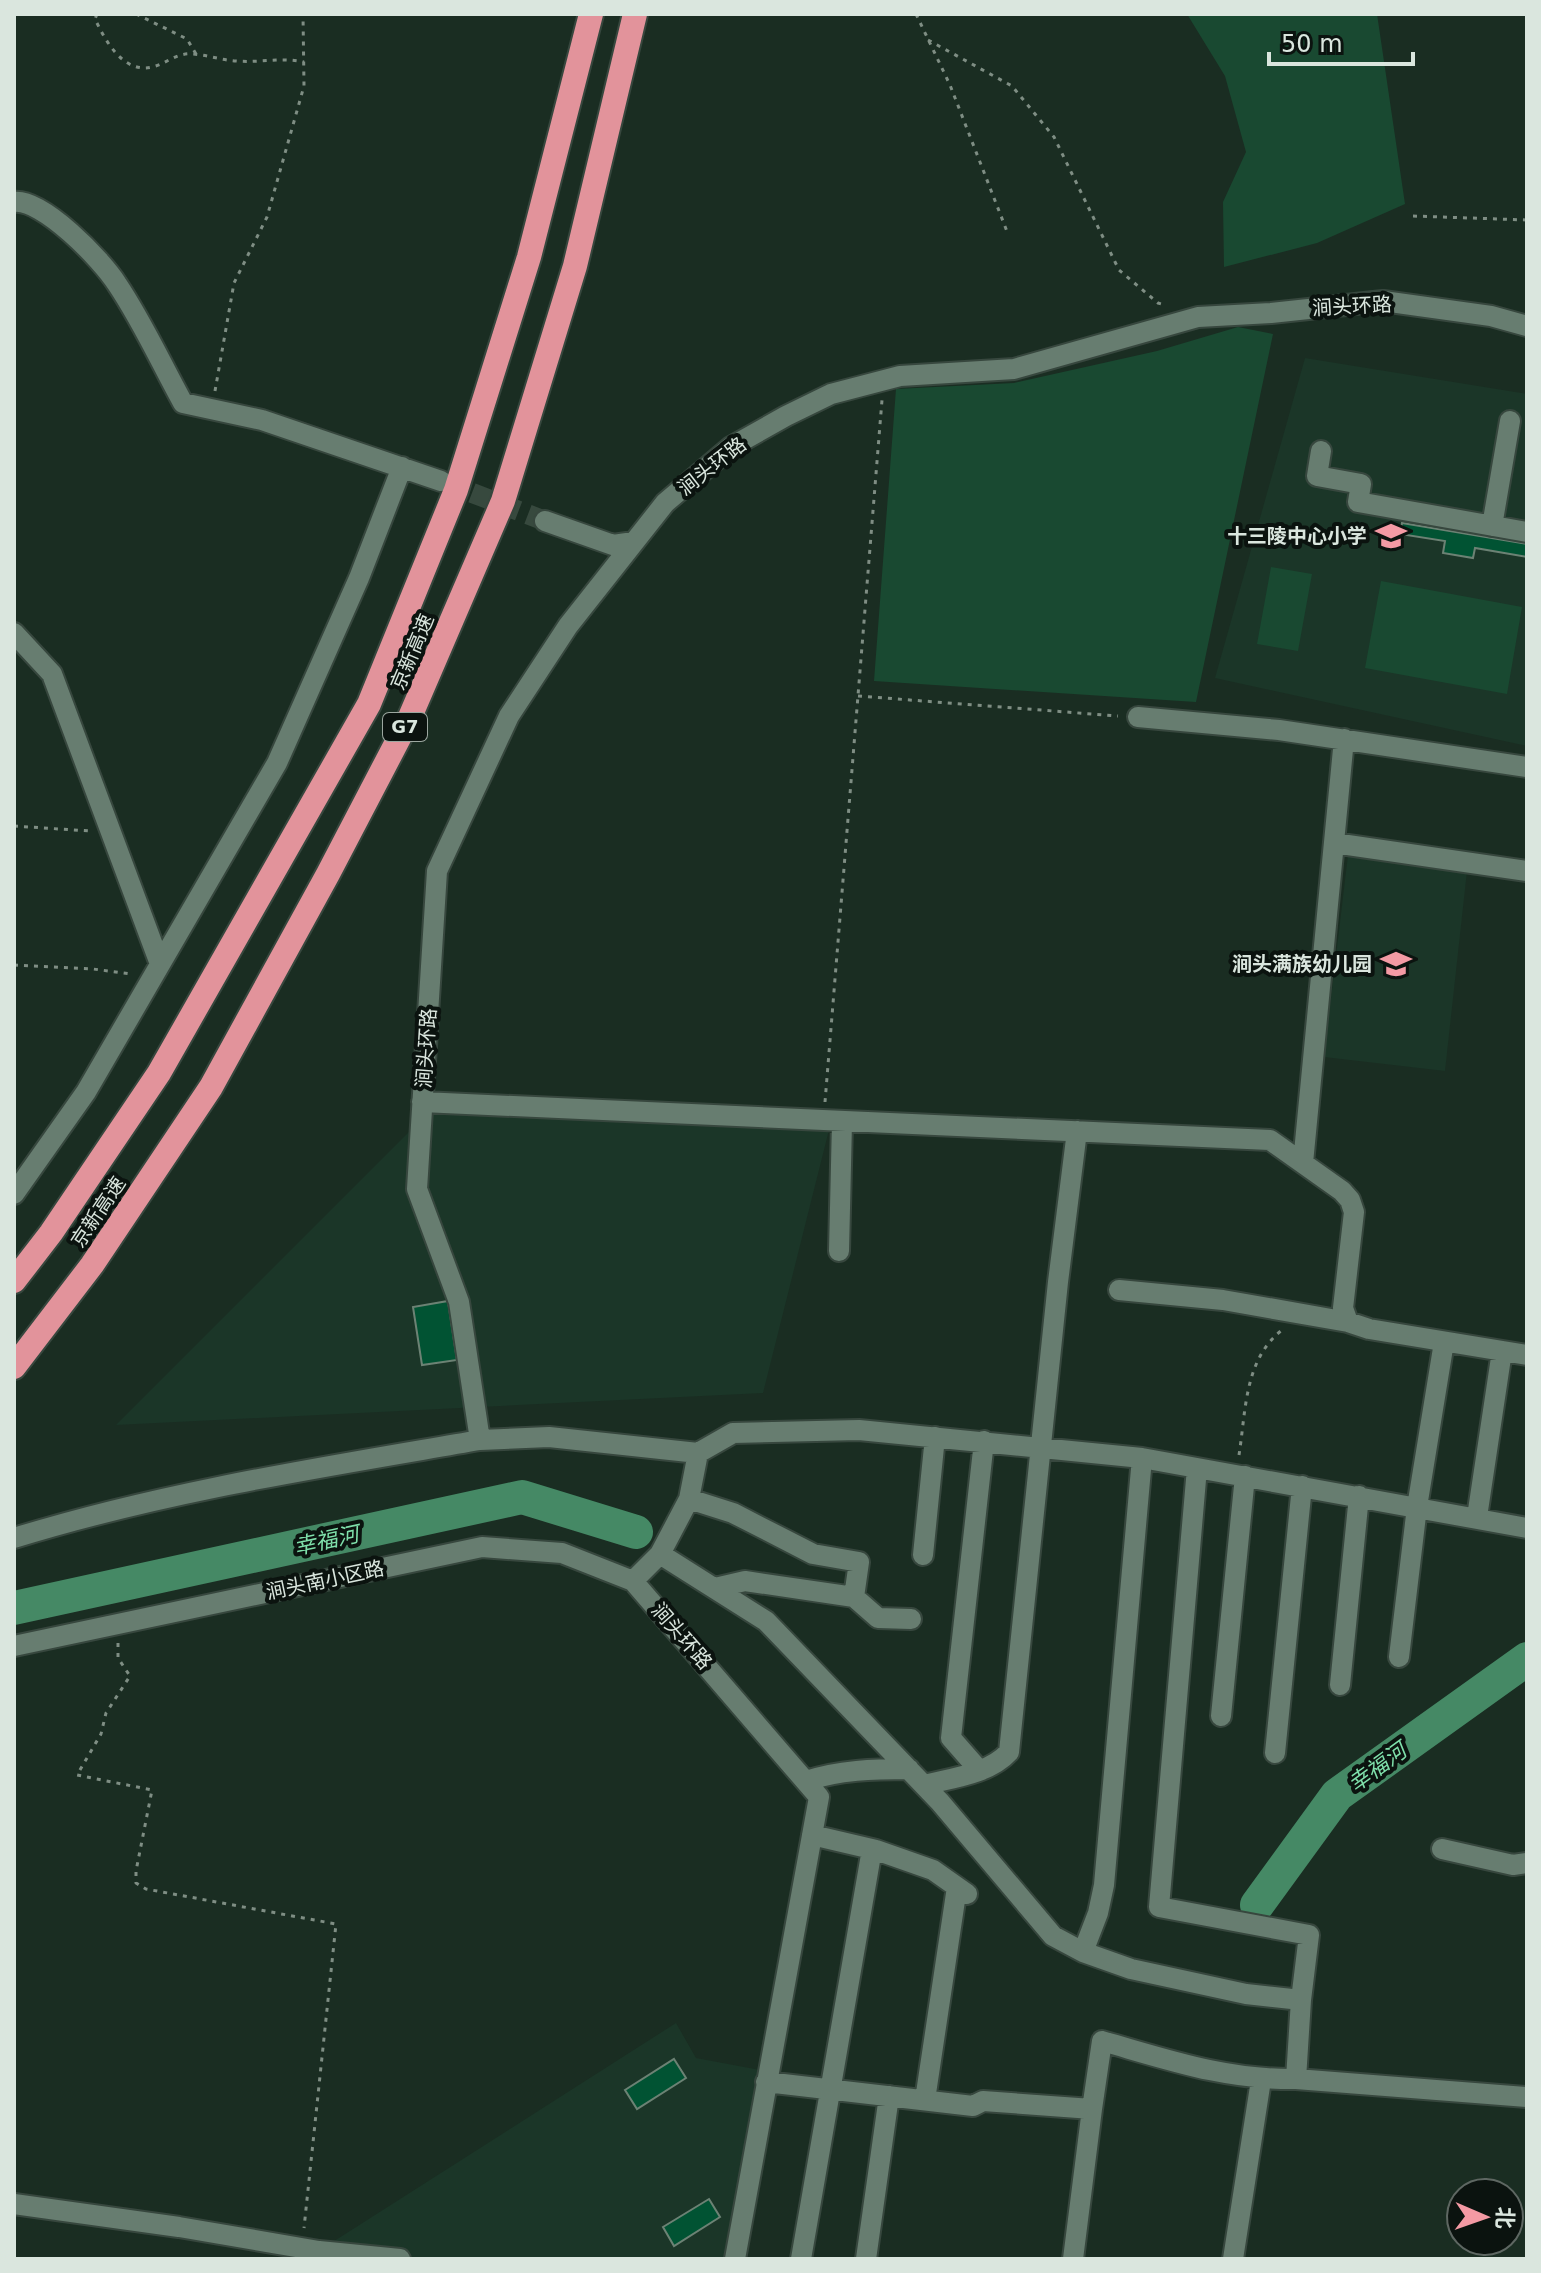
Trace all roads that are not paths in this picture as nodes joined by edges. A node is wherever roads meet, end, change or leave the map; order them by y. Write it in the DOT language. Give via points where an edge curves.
graph roads {
  1 [pos="591,14"];
  2 [pos="635,14"];
  3 [pos="14,202"];
  4 [pos="1527,326"];
  5 [pos="1510,421"];
  6 [pos="1321,451"];
  7 [pos="402,467"];
  8 [pos="441,481"];
  9 [pos="545,521"];
  10 [pos="1492,526"];
  11 [pos="1527,532"];
  12 [pos="634,542"];
  13 [pos="14,633"];
  14 [pos="1138,717"];
  15 [pos="1344,739"];
  16 [pos="1527,767"];
  17 [pos="1334,843"];
  18 [pos="1527,871"];
  19 [pos="155,973"];
  20 [pos="422,1102"];
  21 [pos="833,1122"];
  22 [pos="1077,1131"];
  23 [pos="1303,1163"];
  24 [pos="14,1194"];
  25 [pos="839,1251"];
  26 [pos="14,1281"];
  27 [pos="1119,1290"];
  28 [pos="1348,1322"];
  29 [pos="1444,1342"];
  30 [pos="1502,1351"];
  31 [pos="1527,1355"];
  32 [pos="14,1367"];
  33 [pos="935,1437"];
  34 [pos="480,1440"];
  35 [pos="984,1441"];
  36 [pos="1042,1447"];
  37 [pos="698,1453"];
  38 [pos="1142,1458"];
  39 [pos="1197,1468"];
  40 [pos="1241,1475"];
  41 [pos="1302,1486"];
  42 [pos="1359,1496"];
  43 [pos="689,1499"];
  44 [pos="1417,1507"];
  45 [pos="1477,1517"];
  46 [pos="1527,1528"];
  47 [pos="14,1538"];
  48 [pos="660,1554"];
  49 [pos="923,1555"];
  50 [pos="633,1581"];
  51 [pos="715,1588"];
  52 [pos="854,1597"];
  53 [pos="911,1619"];
  54 [pos="14,1646"];
  55 [pos="1399,1657"];
  56 [pos="1340,1685"];
  57 [pos="1221,1716"];
  58 [pos="1275,1753"];
  59 [pos="909,1769"];
  60 [pos="979,1770"];
  61 [pos="814,1778"];
  62 [pos="924,1785"];
  63 [pos="812,1835"];
  64 [pos="872,1849"];
  65 [pos="1442,1849"];
  66 [pos="1527,1863"];
  67 [pos="1083,1952"];
  68 [pos="1301,2000"];
  69 [pos="1296,2079"];
  70 [pos="1261,2080"];
  71 [pos="766,2082"];
  72 [pos="829,2088"];
  73 [pos="889,2096"];
  74 [pos="1527,2097"];
  75 [pos="925,2100"];
  76 [pos="1092,2109"];
  77 [pos="14,2204"];
  78 [pos="400,2259"];
  79 [pos="735,2259"];
  80 [pos="801,2259"];
  81 [pos="866,2259"];
  82 [pos="1073,2259"];
  83 [pos="1233,2259"];
  1 -- 26 [label="highway, 京新高速 / G7" via="529,257 456,490 369,704 159,1073"];
  2 -- 32 [label="highway, 京新高速 / G7" via="575,266 503,501 410,717 211,1087 92,1265"];
  3 -- 7 [label="street" via="28,203 57,219 116,281 183,403 262,420"];
  4 -- 12 [label="street, 涧头环路" via="1383,301 1198,317 1014,369 900,376 831,394 731,447 665,503"];
  5 -- 10 [label="street"];
  6 -- 10 [label="street" via="1317,476 1361,484 1358,502"];
  7 -- 8 [label="street"];
  7 -- 19 [label="street" via="277,763"];
  9 -- 12 [label="street" via="613,545"];
  10 -- 11 [label="street"];
  12 -- 20 [label="street, 涧头环路" via="568,626 509,716 437,871"];
  13 -- 19 [label="street" via="52,674"];
  14 -- 15 [label="street"];
  15 -- 16 [label="street"];
  15 -- 17 [label="street"];
  17 -- 18 [label="street"];
  17 -- 23 [label="street"];
  19 -- 24 [label="street" via="86,1092"];
  20 -- 21 [label="street"];
  20 -- 34 [label="street, 涧头环路" via="417,1189 459,1302"];
  21 -- 22 [label="street"];
  21 -- 25 [label="street"];
  22 -- 23 [label="street" via="1270,1140"];
  22 -- 36 [label="street"];
  23 -- 28 [label="street" via="1342,1191 1354,1212 1343,1308"];
  27 -- 28 [label="street" via="1223,1300"];
  28 -- 29 [label="street"];
  29 -- 30 [label="street"];
  29 -- 44 [label="street"];
  30 -- 31 [label="street"];
  30 -- 45 [label="street"];
  33 -- 35 [label="street"];
  33 -- 37 [label="street" via="859,1430 733,1433"];
  33 -- 49 [label="street"];
  34 -- 37 [label="street" via="549,1437"];
  34 -- 47 [label="street" via="255,1480"];
  35 -- 36 [label="street"];
  35 -- 60 [label="street" via="951,1738"];
  36 -- 38 [label="street"];
  36 -- 60 [label="street" via="1009,1752"];
  37 -- 43 [label="street"];
  38 -- 39 [label="street"];
  38 -- 67 [label="street" via="1104,1885"];
  39 -- 40 [label="street"];
  39 -- 68 [label="street" via="1159,1907 1309,1935"];
  40 -- 41 [label="street"];
  40 -- 57 [label="street"];
  41 -- 42 [label="street"];
  41 -- 58 [label="street"];
  42 -- 44 [label="street"];
  42 -- 56 [label="street"];
  43 -- 48 [label="street"];
  43 -- 52 [label="street" via="733,1513 813,1554 859,1562"];
  44 -- 45 [label="street"];
  44 -- 55 [label="street"];
  45 -- 46 [label="street"];
  48 -- 50 [label="street"];
  48 -- 51 [label="street"];
  50 -- 54 [label="street, 涧头南小区路" via="562,1553 482,1547"];
  50 -- 61 [label="street, 涧头环路"];
  51 -- 52 [label="street" via="745,1581"];
  51 -- 59 [label="street" via="766,1621"];
  52 -- 53 [label="street" via="878,1618"];
  59 -- 61 [label="street"];
  59 -- 62 [label="street"];
  60 -- 62 [label="street"];
  61 -- 63 [label="street, 涧头环路" via="819,1797"];
  62 -- 67 [label="street" via="1053,1936"];
  63 -- 64 [label="street"];
  63 -- 71 [label="street, 涧头环路"];
  64 -- 72 [label="street"];
  64 -- 75 [label="street" via="933,1870 963,1891"];
  65 -- 66 [label="street" via="1513,1865"];
  67 -- 68 [label="street" via="1145,1972"];
  68 -- 69 [label="street"];
  69 -- 70 [label="street"];
  69 -- 74 [label="street"];
  70 -- 76 [label="street" via="1215,2073 1102,2041"];
  70 -- 83 [label="street"];
  71 -- 72 [label="street"];
  71 -- 79 [label="street, 涧头环路"];
  72 -- 73 [label="street"];
  72 -- 80 [label="street"];
  73 -- 75 [label="street"];
  73 -- 81 [label="street"];
  75 -- 76 [label="street"];
  76 -- 82 [label="street"];
  77 -- 78 [label="street"];
}
